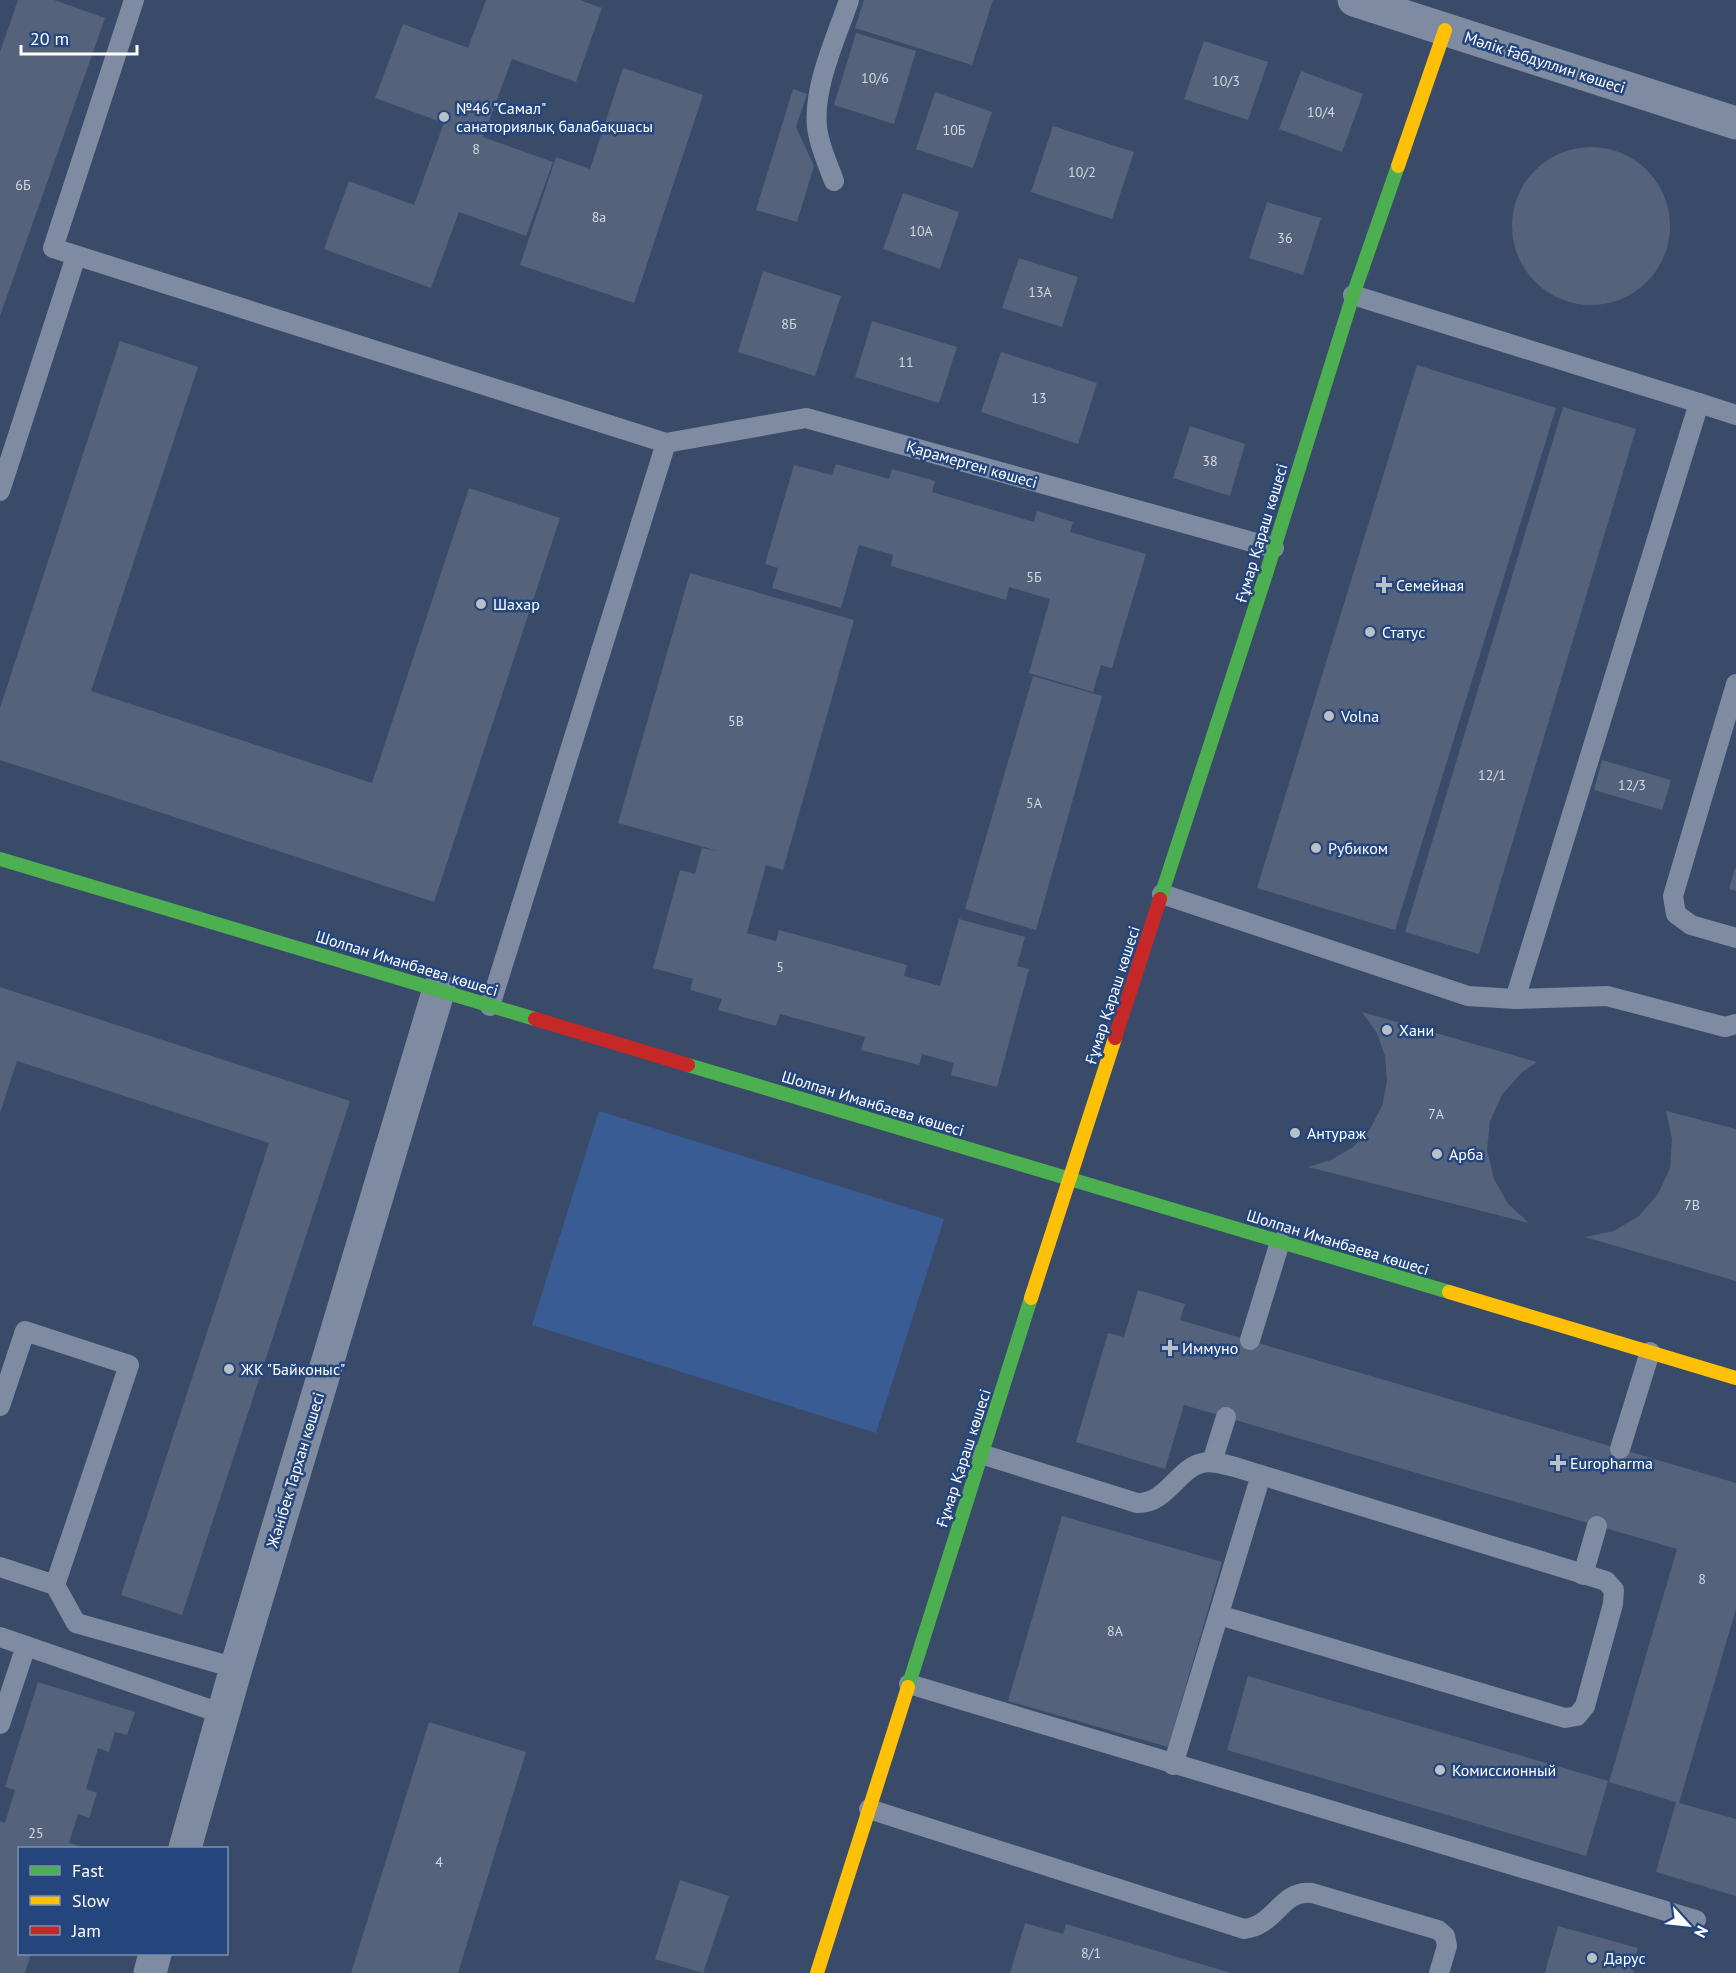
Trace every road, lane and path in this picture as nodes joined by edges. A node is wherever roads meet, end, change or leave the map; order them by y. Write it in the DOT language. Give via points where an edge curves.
graph roads {
  1 [pos="134,0"];
  2 [pos="849,0"];
  3 [pos="1354,0"];
  4 [pos="1445,30"];
  5 [pos="1736,123"];
  6 [pos="834,181"];
  7 [pos="76,256"];
  8 [pos="1353,295"];
  9 [pos="1699,403"];
  10 [pos="1736,415"];
  11 [pos="666,443"];
  12 [pos="0,491"];
  13 [pos="1274,548"];
  14 [pos="1736,684"];
  15 [pos="0,861"];
  16 [pos="1162,894"];
  17 [pos="1736,938"];
  18 [pos="439,989"];
  19 [pos="1515,999"];
  20 [pos="490,1006"];
  21 [pos="1736,1024"];
  22 [pos="1069,1179"];
  23 [pos="1280,1242"];
  24 [pos="1250,1340"];
  25 [pos="1650,1352"];
  26 [pos="1736,1378"];
  27 [pos="0,1406"];
  28 [pos="1226,1417"];
  29 [pos="1620,1449"];
  30 [pos="981,1454"];
  31 [pos="1212,1462"];
  32 [pos="1261,1475"];
  33 [pos="1597,1526"];
  34 [pos="0,1567"];
  35 [pos="1583,1575"];
  36 [pos="55,1585"];
  37 [pos="1219,1615"];
  38 [pos="0,1637"];
  39 [pos="26,1646"];
  40 [pos="237,1668"];
  41 [pos="909,1684"];
  42 [pos="223,1714"];
  43 [pos="0,1724"];
  44 [pos="1173,1765"];
  45 [pos="869,1809"];
  46 [pos="185,1847"];
  47 [pos="1696,1920"];
  48 [pos="154,1955"];
  49 [pos="150,1973"];
  50 [pos="817,1973"];
  51 [pos="1439,1973"];
  1 -- 7 [label="lane" via="53,248"];
  2 -- 6 [label="lane" via="816,111 817,129"];
  3 -- 4 [label="street, Мәлік Ғабдуллин көшесі"];
  4 -- 5 [label="street, Мәлік Ғабдуллин көшесі"];
  4 -- 8 [label="street, Ғұмар Қараш көшесі"];
  7 -- 11 [label="lane"];
  7 -- 12 [label="lane"];
  8 -- 9 [label="lane"];
  8 -- 13 [label="street, Ғұмар Қараш көшесі"];
  9 -- 10 [label="lane"];
  9 -- 19 [label="lane"];
  11 -- 13 [label="lane, Қарамерген көшесі" via="806,418"];
  11 -- 20 [label="lane"];
  13 -- 16 [label="street, Ғұмар Қараш көшесі"];
  14 -- 17 [label="lane" via="1673,896 1676,914 1690,925"];
  15 -- 18 [label="street, Шолпан Иманбаева көшесі"];
  16 -- 19 [label="lane" via="1468,996"];
  16 -- 22 [label="street, Ғұмар Қараш көшесі"];
  18 -- 20 [label="street, Шолпан Иманбаева көшесі"];
  18 -- 40 [label="street, Жәнібек Тархан көшесі"];
  19 -- 21 [label="lane" via="1607,996 1725,1027"];
  20 -- 22 [label="street, Шолпан Иманбаева көшесі"];
  22 -- 23 [label="street, Шолпан Иманбаева көшесі"];
  22 -- 30 [label="street, Ғұмар Қараш көшесі"];
  23 -- 24 [label="lane"];
  23 -- 25 [label="street, Шолпан Иманбаева көшесі"];
  25 -- 26 [label="street, Шолпан Иманбаева көшесі"];
  25 -- 29 [label="lane"];
  27 -- 36 [label="lane" via="25,1331 129,1365"];
  28 -- 31 [label="lane"];
  30 -- 31 [label="lane" via="1147,1504 1193,1467"];
  30 -- 41 [label="street, Ғұмар Қараш көшесі"];
  31 -- 32 [label="lane"];
  32 -- 35 [label="lane"];
  32 -- 37 [label="lane"];
  33 -- 35 [label="lane"];
  34 -- 36 [label="lane"];
  35 -- 37 [label="lane" via="1606,1581 1614,1590 1613,1604 1585,1706 1577,1716 1565,1718"];
  36 -- 40 [label="lane" via="76,1623"];
  37 -- 44 [label="lane"];
  38 -- 39 [label="lane"];
  39 -- 42 [label="lane"];
  39 -- 43 [label="lane"];
  40 -- 42 [label="street, Жәнібек Тархан көшесі"];
  41 -- 44 [label="lane"];
  41 -- 45 [label="street, Ғұмар Қараш көшесі"];
  42 -- 46 [label="street, Жәнібек Тархан көшесі"];
  44 -- 47 [label="lane"];
  45 -- 50 [label="street, Ғұмар Қараш көшесі"];
  45 -- 51 [label="lane" via="1244,1929 1256,1928 1292,1896 1302,1892 1403,1920 1445,1936 1447,1946"];
  48 -- 49 [label="street"];
}
